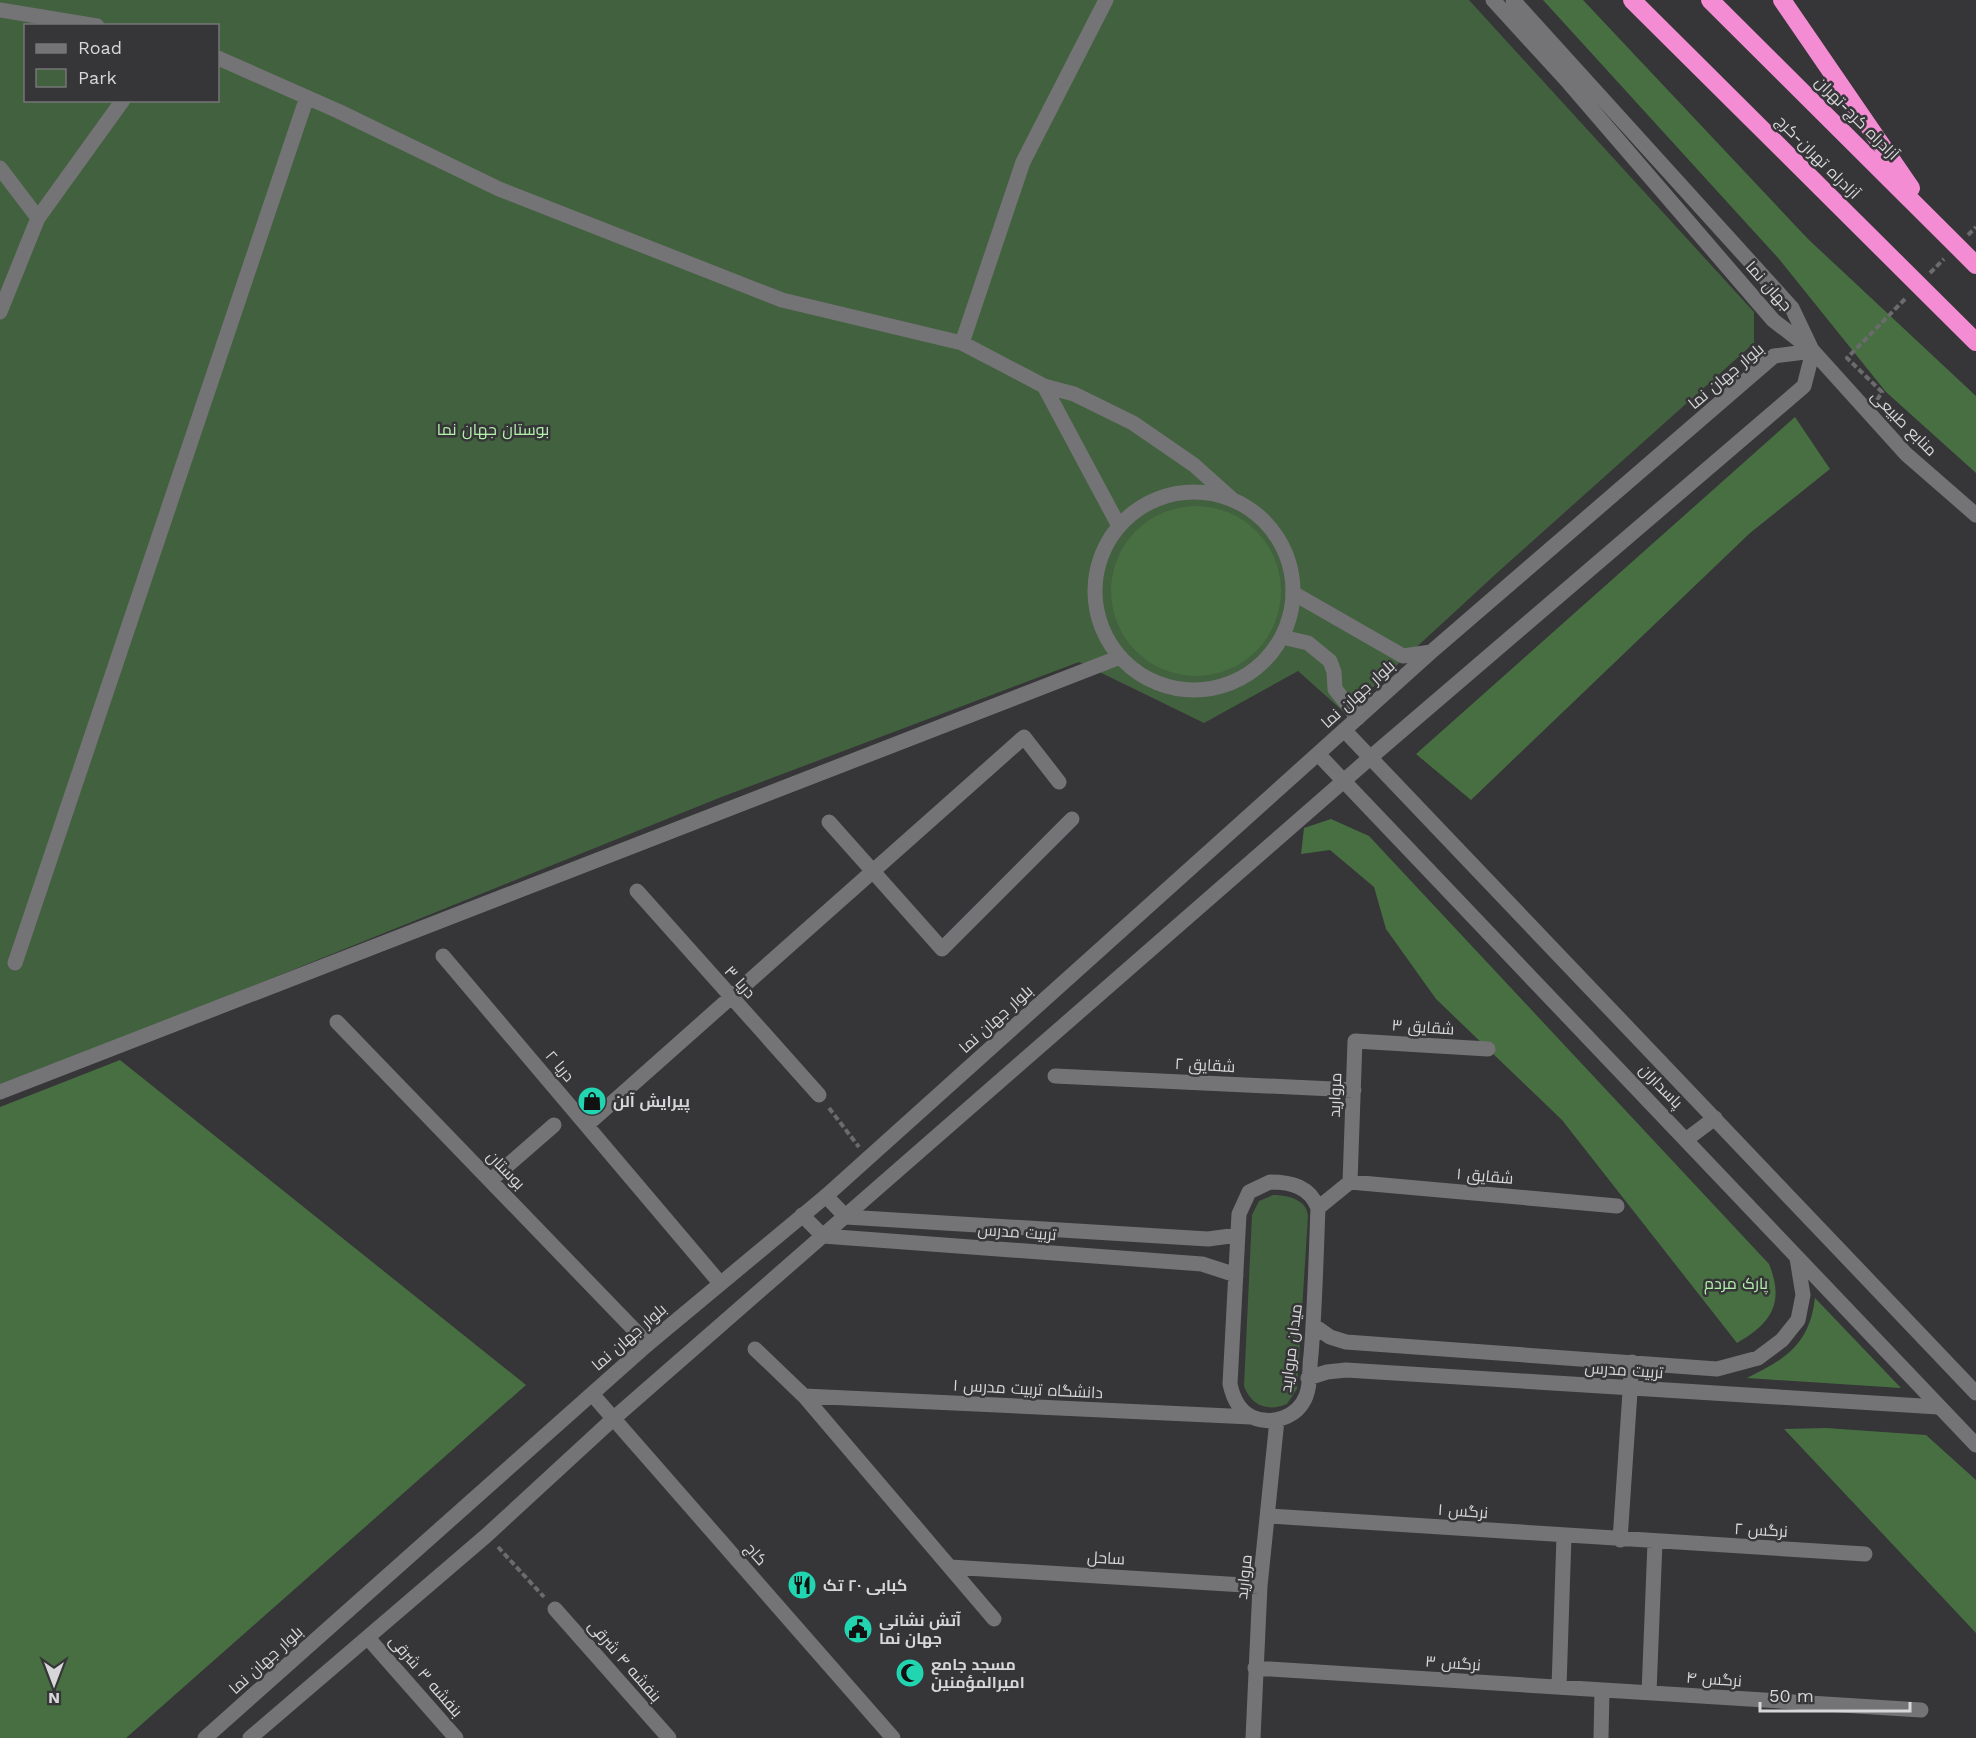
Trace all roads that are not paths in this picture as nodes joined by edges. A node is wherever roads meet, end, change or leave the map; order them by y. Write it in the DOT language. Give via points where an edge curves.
graph roads {
  1 [pos="1106,0"];
  2 [pos="1493,0"];
  3 [pos="1513,0"];
  4 [pos="1632,0"];
  5 [pos="1710,0"];
  6 [pos="1782,0"];
  7 [pos="0,10"];
  8 [pos="84,24"];
  9 [pos="219,58"];
  10 [pos="307,97"];
  11 [pos="122,102"];
  12 [pos="0,168"];
  13 [pos="38,218"];
  14 [pos="1936,224"];
  15 [pos="1976,265"];
  16 [pos="0,312"];
  17 [pos="1976,342"];
  18 [pos="962,343"];
  19 [pos="1813,351"];
  20 [pos="1044,386"];
  21 [pos="1233,500"];
  22 [pos="1976,515"];
  23 [pos="1119,526"];
  24 [pos="1293,593"];
  25 [pos="1282,637"];
  26 [pos="1431,652"];
  27 [pos="1120,657"];
  28 [pos="1358,718"];
  29 [pos="1344,730"];
  30 [pos="1318,754"];
  31 [pos="1371,757"];
  32 [pos="1344,781"];
  33 [pos="1059,782"];
  34 [pos="1072,819"];
  35 [pos="829,822"];
  36 [pos="873,871"];
  37 [pos="637,891"];
  38 [pos="443,956"];
  39 [pos="15,963"];
  40 [pos="730,998"];
  41 [pos="337,1022"];
  42 [pos="1355,1041"];
  43 [pos="1488,1049"];
  44 [pos="1055,1076"];
  45 [pos="1354,1090"];
  46 [pos="0,1092"];
  47 [pos="819,1095"];
  48 [pos="1715,1118"];
  49 [pos="554,1125"];
  50 [pos="587,1125"];
  51 [pos="1687,1139"];
  52 [pos="491,1180"];
  53 [pos="1350,1182"];
  54 [pos="826,1196"];
  55 [pos="1617,1206"];
  56 [pos="1318,1208"];
  57 [pos="802,1215"];
  58 [pos="846,1217"];
  59 [pos="1238,1235"];
  60 [pos="823,1236"];
  61 [pos="1797,1258"];
  62 [pos="1236,1275"];
  63 [pos="720,1282"];
  64 [pos="1313,1325"];
  65 [pos="648,1344"];
  66 [pos="755,1349"];
  67 [pos="1632,1362"];
  68 [pos="1308,1378"];
  69 [pos="1630,1389"];
  70 [pos="1976,1393"];
  71 [pos="592,1394"];
  72 [pos="804,1396"];
  73 [pos="1938,1407"];
  74 [pos="1251,1417"];
  75 [pos="613,1419"];
  76 [pos="1277,1420"];
  77 [pos="1976,1445"];
  78 [pos="1269,1516"];
  79 [pos="1564,1536"];
  80 [pos="1620,1540"];
  81 [pos="1655,1542"];
  82 [pos="1865,1554"];
  83 [pos="950,1567"];
  84 [pos="1260,1586"];
  85 [pos="555,1608"];
  86 [pos="994,1619"];
  87 [pos="368,1638"];
  88 [pos="1256,1668"];
  89 [pos="1559,1688"];
  90 [pos="1602,1690"];
  91 [pos="1649,1693"];
  92 [pos="1921,1710"];
  93 [pos="205,1738"];
  94 [pos="250,1738"];
  95 [pos="456,1738"];
  96 [pos="669,1738"];
  97 [pos="893,1738"];
  98 [pos="1253,1738"];
  99 [pos="1601,1738"];
  1 -- 18 [label="street" via="1023,162"];
  2 -- 19 [label="street, جهان نما" via="1773,320"];
  3 -- 19 [label="street, جهان نما" via="1792,308"];
  4 -- 17 [label="highway, آزادراه تهران-کرج"];
  5 -- 14 [label="highway, آزادراه کرج-تهران"];
  6 -- 14 [label="highway"];
  7 -- 8 [label="street"];
  9 -- 10 [label="street"];
  10 -- 18 [label="street" via="499,189 782,300"];
  10 -- 39 [label="street"];
  11 -- 13 [label="street"];
  12 -- 13 [label="street"];
  13 -- 16 [label="street"];
  14 -- 15 [label="highway, آزادراه کرج-تهران"];
  18 -- 20 [label="street"];
  19 -- 22 [label="street, منابع طبیعی" via="1906,454"];
  19 -- 26 [label="street, بلوار جهان نما" via="1774,356"];
  19 -- 31 [label="street" via="1804,386"];
  20 -- 21 [label="street" via="1074,394 1133,423 1194,465"];
  20 -- 23 [label="street"];
  21 -- 23 [label="street" via="1203,493 1172,495 1143,506"];
  21 -- 24 [label="street" via="1258,515 1277,537 1290,564"];
  23 -- 27 [label="street" via="1103,550 1095,578 1095,606 1104,633"];
  24 -- 25 [label="street"];
  24 -- 26 [label="street" via="1402,656"];
  25 -- 27 [label="street" via="1266,659 1245,676 1220,687 1193,690 1166,686 1141,675"];
  25 -- 28 [label="street" via="1308,644 1330,661 1335,689"];
  26 -- 28 [label="street, بلوار جهان نما"];
  27 -- 46 [label="street"];
  28 -- 29 [label="street, بلوار جهان نما"];
  29 -- 30 [label="street, بلوار جهان نما"];
  29 -- 31 [label="street, پاسداران"];
  30 -- 32 [label="street, پاسداران"];
  30 -- 54 [label="street, بلوار جهان نما"];
  31 -- 32 [label="street"];
  31 -- 48 [label="street, پاسداران"];
  32 -- 51 [label="street, پاسداران"];
  32 -- 58 [label="street"];
  33 -- 36 [label="street" via="1024,737"];
  34 -- 36 [label="street" via="942,949"];
  35 -- 36 [label="street"];
  36 -- 40 [label="street"];
  37 -- 40 [label="street, دریا ۳"];
  38 -- 50 [label="street, دریا ۲"];
  40 -- 47 [label="street, دریا ۳"];
  40 -- 50 [label="street"];
  41 -- 52 [label="street, بوستان"];
  42 -- 43 [label="street, شقایق ۳"];
  42 -- 45 [label="street, مروارید"];
  44 -- 45 [label="street, شقایق ۲"];
  45 -- 53 [label="street, مروارید"];
  48 -- 51 [label="street"];
  48 -- 70 [label="street, پاسداران"];
  49 -- 52 [label="street"];
  50 -- 63 [label="street, دریا ۲"];
  51 -- 61 [label="street, پاسداران"];
  52 -- 65 [label="street, بوستان"];
  53 -- 55 [label="street, شقایق ۱"];
  53 -- 56 [label="street"];
  54 -- 57 [label="street, بلوار جهان نما"];
  54 -- 58 [label="street"];
  56 -- 59 [label="street" via="1314,1197 1293,1185 1259,1185 1242,1202"];
  56 -- 64 [label="street, میدان مروارید"];
  57 -- 60 [label="street"];
  57 -- 63 [label="street, بلوار جهان نما"];
  58 -- 59 [label="street, تربیت مدرس" via="1208,1239"];
  58 -- 60 [label="street"];
  59 -- 62 [label="street"];
  60 -- 62 [label="street, تربیت مدرس" via="1202,1264"];
  60 -- 75 [label="street"];
  61 -- 67 [label="street, تربیت مدرس" via="1803,1295 1798,1320 1782,1340 1758,1358 1717,1369"];
  61 -- 73 [label="street, پاسداران"];
  62 -- 74 [label="street" via="1230,1384 1240,1409"];
  63 -- 65 [label="street, بلوار جهان نما"];
  64 -- 67 [label="street, تربیت مدرس" via="1346,1342"];
  64 -- 68 [label="street, میدان مروارید"];
  65 -- 71 [label="street, بلوار جهان نما"];
  66 -- 72 [label="street"];
  67 -- 69 [label="street"];
  68 -- 69 [label="street, تربیت مدرس" via="1346,1370"];
  68 -- 76 [label="street, میدان مروارید" via="1307,1395 1300,1407"];
  69 -- 73 [label="street, تربیت مدرس"];
  69 -- 80 [label="street"];
  71 -- 75 [label="street, کاج"];
  71 -- 93 [label="street, بلوار جهان نما"];
  72 -- 74 [label="street, ۱ دانشگاه تربیت مدرس"];
  72 -- 83 [label="street"];
  73 -- 77 [label="street, پاسداران"];
  74 -- 76 [label="street"];
  75 -- 87 [label="street"];
  75 -- 97 [label="street, کاج"];
  76 -- 78 [label="street, مروارید"];
  78 -- 79 [label="street, نرگس ۱"];
  78 -- 84 [label="street, مروارید"];
  79 -- 80 [label="street, نرگس ۱"];
  79 -- 89 [label="street"];
  80 -- 81 [label="street, نرگس ۱"];
  81 -- 82 [label="street, نرگس ۲"];
  81 -- 91 [label="street"];
  83 -- 84 [label="street, ساحل"];
  83 -- 86 [label="street"];
  84 -- 88 [label="street, مروارید"];
  85 -- 96 [label="street, بنفشه ۴ شرقی"];
  87 -- 94 [label="street"];
  87 -- 95 [label="street, بنفشه ۳ شرقی"];
  88 -- 89 [label="street, نرگس ۳"];
  88 -- 98 [label="street, مروارید"];
  89 -- 90 [label="street, نرگس ۳"];
  90 -- 91 [label="street, نرگس ۳"];
  90 -- 99 [label="street"];
  91 -- 92 [label="street, نرگس ۴"];
}
